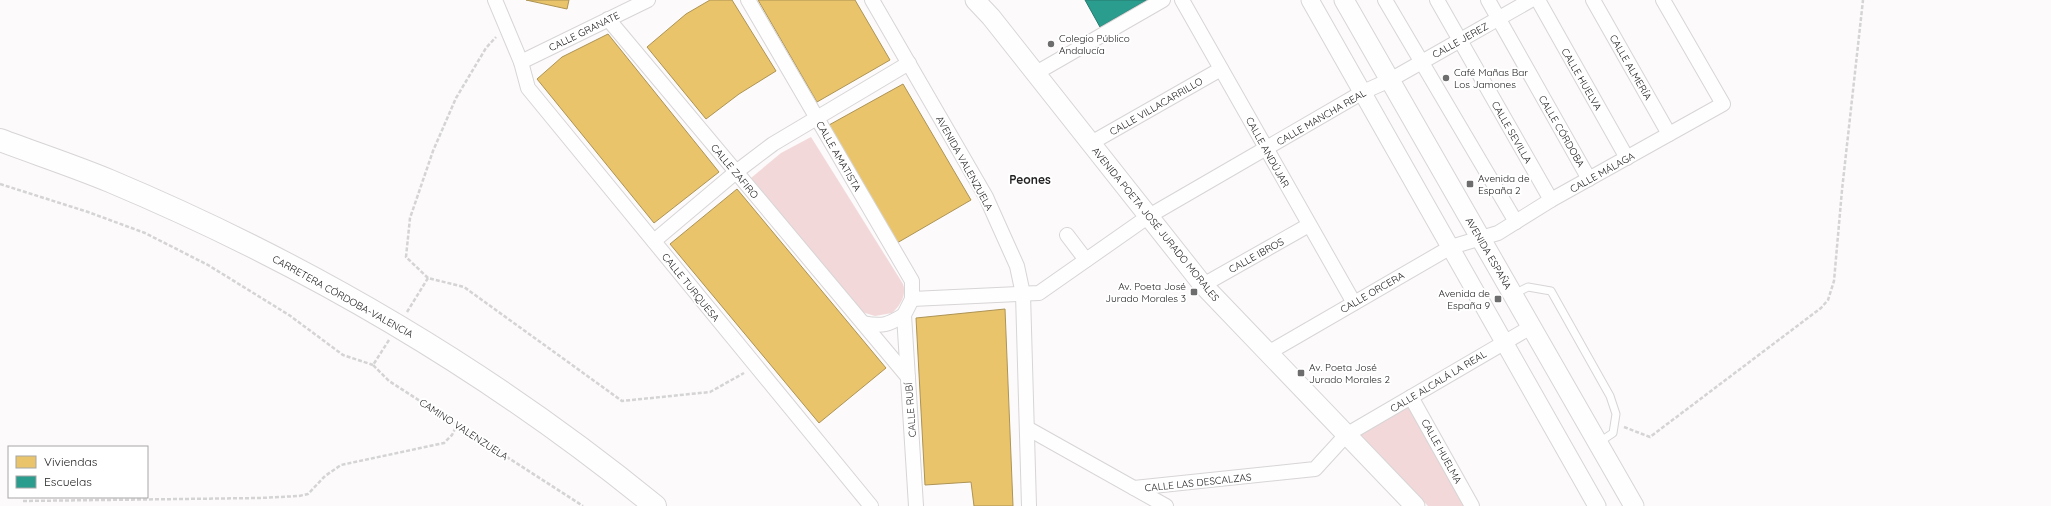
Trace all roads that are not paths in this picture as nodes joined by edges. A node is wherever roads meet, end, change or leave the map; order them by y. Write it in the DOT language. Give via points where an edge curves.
graph roads {
  1 [pos="495,0"];
  2 [pos="648,0"];
  3 [pos="748,0"];
  4 [pos="872,0"];
  5 [pos="975,0"];
  6 [pos="1163,0"];
  7 [pos="1182,0"];
  8 [pos="1310,0"];
  9 [pos="1344,0"];
  10 [pos="1385,0"];
  11 [pos="1437,0"];
  12 [pos="1488,0"];
  13 [pos="1531,0"];
  14 [pos="1538,0"];
  15 [pos="1593,0"];
  16 [pos="1663,0"];
  17 [pos="1498,18"];
  18 [pos="608,19"];
  19 [pos="1460,40"];
  20 [pos="521,62"];
  21 [pos="1420,62"];
  22 [pos="909,63"];
  23 [pos="1221,69"];
  24 [pos="1036,73"];
  25 [pos="1390,80"];
  26 [pos="1363,92"];
  27 [pos="816,117"];
  28 [pos="1669,134"];
  29 [pos="0,140"];
  30 [pos="1091,143"];
  31 [pos="1266,148"];
  32 [pos="1627,158"];
  33 [pos="736,172"];
  34 [pos="1590,179"];
  35 [pos="1551,200"];
  36 [pos="1149,216"];
  37 [pos="1516,222"];
  38 [pos="1309,225"];
  39 [pos="1068,235"];
  40 [pos="1479,237"];
  41 [pos="654,241"];
  42 [pos="1451,247"];
  43 [pos="1086,260"];
  44 [pos="1203,285"];
  45 [pos="1023,294"];
  46 [pos="1513,295"];
  47 [pos="912,299"];
  48 [pos="1354,303"];
  49 [pos="904,315"];
  50 [pos="863,323"];
  51 [pos="1531,327"];
  52 [pos="1504,342"];
  53 [pos="1268,353"];
  54 [pos="908,377"];
  55 [pos="1411,397"];
  56 [pos="1027,428"];
  57 [pos="1346,436"];
  58 [pos="1598,443"];
  59 [pos="1134,488"];
  60 [pos="655,506"];
  61 [pos="871,506"];
  62 [pos="916,506"];
  63 [pos="1029,506"];
  64 [pos="1166,506"];
  65 [pos="1416,506"];
  66 [pos="1472,506"];
  67 [pos="1597,506"];
  68 [pos="1634,506"];
  1 -- 20 [label="street, CALLE TURQUESA"];
  2 -- 18 [label="street, CALLE GRANATE"];
  3 -- 27 [label="street, CALLE AMATISTA"];
  4 -- 22 [label="street, AVENIDA VALENZUELA"];
  5 -- 24 [label="main road, AVENIDA POETA JOSÉ JURADO MORALES"];
  6 -- 24 [label="street"];
  7 -- 23 [label="street, CALLE ANDÚJAR"];
  8 -- 26 [label="street"];
  9 -- 25 [label="main road, AVENIDA ESPAÑA"];
  10 -- 21 [label="street"];
  11 -- 19 [label="street, CALLE SEVILLA"];
  12 -- 17 [label="street, CALLE CÓRDOBA"];
  13 -- 17 [label="street, CALLE JEREZ"];
  14 -- 32 [label="street, CALLE HUELVA"];
  15 -- 28 [label="street, CALLE ALMERÍA"];
  16 -- 28 [label="street, CALLE MÁLAGA" via="1723,104"];
  17 -- 19 [label="street, CALLE JEREZ"];
  17 -- 34 [label="street, CALLE CÓRDOBA"];
  18 -- 20 [label="street, CALLE GRANATE"];
  18 -- 33 [label="street, CALLE ZAFIRO"];
  19 -- 21 [label="street, CALLE JEREZ"];
  19 -- 35 [label="street, CALLE SEVILLA"];
  20 -- 41 [label="street, CALLE TURQUESA" via="528,88"];
  21 -- 25 [label="street, CALLE JEREZ"];
  21 -- 37 [label="street"];
  22 -- 27 [label="street"];
  22 -- 45 [label="street, AVENIDA VALENZUELA" via="986,197 1017,266"];
  23 -- 30 [label="street, CALLE VILLACARRILLO"];
  23 -- 31 [label="street, CALLE ANDÚJAR"];
  24 -- 30 [label="main road, AVENIDA POETA JOSÉ JURADO MORALES"];
  25 -- 26 [label="street, CALLE MANCHA REAL"];
  25 -- 40 [label="main road, AVENIDA ESPAÑA"];
  26 -- 31 [label="street, CALLE MANCHA REAL"];
  26 -- 42 [label="street"];
  27 -- 33 [label="street" via="773,144"];
  27 -- 47 [label="street, CALLE AMATISTA" via="912,281"];
  28 -- 32 [label="street, CALLE MÁLAGA"];
  29 -- 60 [label="highway, CARRETERA CÓRDOBA-VALENCIA" via="109,180 232,236 317,280 430,346 550,425"];
  30 -- 36 [label="main road, AVENIDA POETA JOSÉ JURADO MORALES"];
  31 -- 36 [label="street, CALLE MANCHA REAL"];
  31 -- 38 [label="street, CALLE ANDÚJAR"];
  32 -- 34 [label="street, CALLE MÁLAGA"];
  33 -- 41 [label="street"];
  33 -- 50 [label="street, CALLE ZAFIRO"];
  34 -- 35 [label="street, CALLE MÁLAGA"];
  35 -- 37 [label="street, CALLE MÁLAGA"];
  36 -- 43 [label="street, CALLE MANCHA REAL"];
  36 -- 44 [label="main road, AVENIDA POETA JOSÉ JURADO MORALES"];
  37 -- 40 [label="street, CALLE MÁLAGA" via="1498,233"];
  38 -- 44 [label="street, CALLE IBROS"];
  38 -- 48 [label="street, CALLE ANDÚJAR"];
  39 -- 43 [label="street"];
  40 -- 42 [label="street, CALLE ORCERA"];
  40 -- 46 [label="main road, AVENIDA ESPAÑA"];
  41 -- 61 [label="street, CALLE TURQUESA"];
  42 -- 48 [label="street, CALLE ORCERA"];
  42 -- 52 [label="street"];
  43 -- 45 [label="street, CALLE MANCHA REAL" via="1039,293"];
  44 -- 53 [label="main road, AVENIDA POETA JOSÉ JURADO MORALES"];
  45 -- 47 [label="street, CALLE MANCHA REAL"];
  45 -- 56 [label="street, AVENIDA VALENZUELA"];
  46 -- 51 [label="main road, AVENIDA ESPAÑA"];
  46 -- 58 [label="lane" via="1528,287 1551,291 1610,396 1616,414 1613,433"];
  47 -- 49 [label="street, CALLE AMATISTA"];
  48 -- 53 [label="street, CALLE ORCERA"];
  49 -- 50 [label="street" via="889,324 876,326"];
  49 -- 54 [label="street, CALLE RUBÍ"];
  50 -- 54 [label="street, CALLE ZAFIRO"];
  51 -- 52 [label="street, CALLE ALCALÁ LA REAL"];
  51 -- 58 [label="main road, AVENIDA ESPAÑA"];
  52 -- 55 [label="street, CALLE ALCALÁ LA REAL"];
  52 -- 67 [label="street"];
  53 -- 57 [label="main road, AVENIDA POETA JOSÉ JURADO MORALES"];
  54 -- 62 [label="street, CALLE RUBÍ"];
  55 -- 57 [label="street, CALLE ALCALÁ LA REAL"];
  55 -- 66 [label="street, CALLE HUELMA"];
  56 -- 59 [label="street, CALLE LAS DESCALZAS"];
  56 -- 63 [label="street, AVENIDA VALENZUELA"];
  57 -- 59 [label="street, CALLE LAS DESCALZAS" via="1315,469"];
  57 -- 65 [label="main road, AVENIDA POETA JOSÉ JURADO MORALES"];
  58 -- 68 [label="main road, AVENIDA ESPAÑA"];
  59 -- 64 [label="street"];
}
